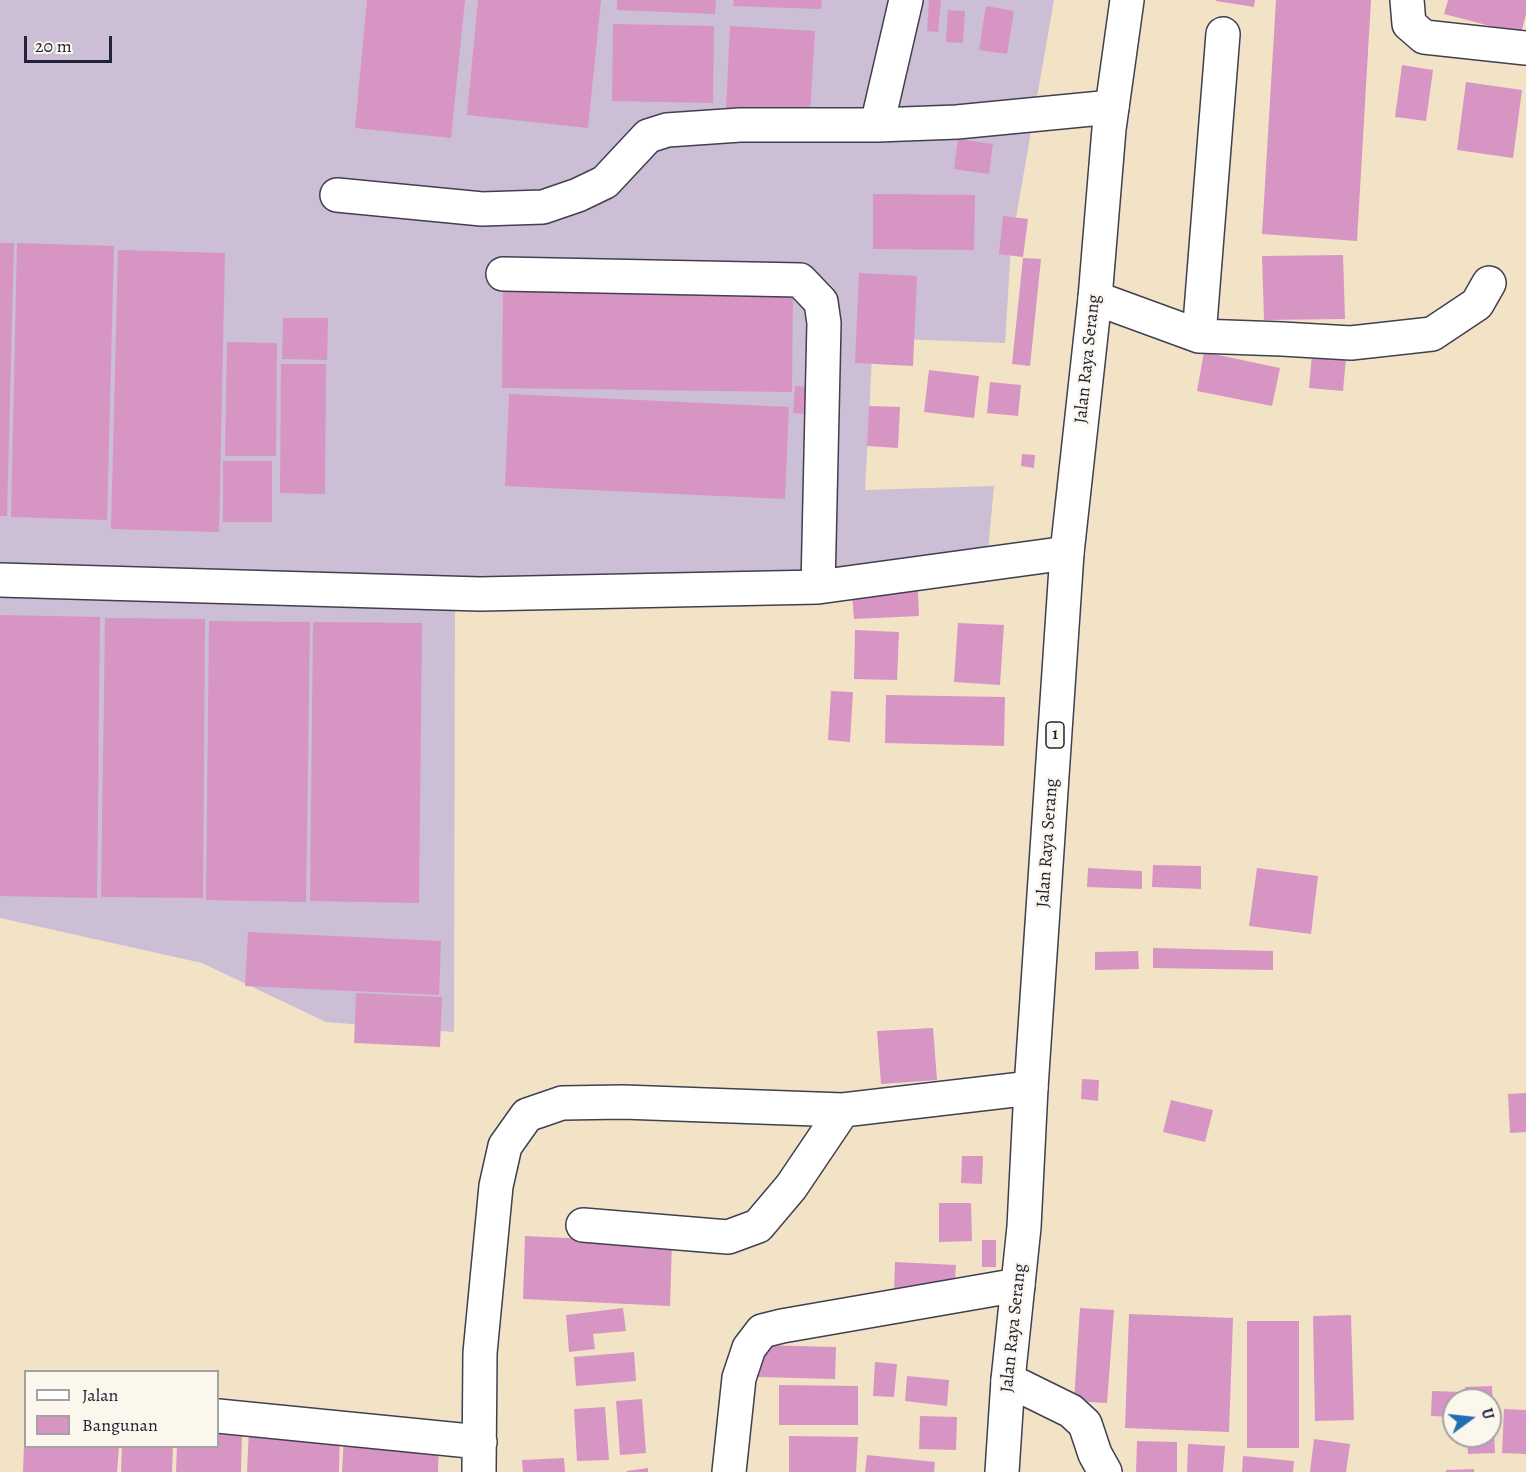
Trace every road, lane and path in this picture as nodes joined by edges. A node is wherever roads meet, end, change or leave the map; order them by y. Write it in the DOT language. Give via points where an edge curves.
graph roads {
  1 [pos="906,0"];
  2 [pos="1127,0"];
  3 [pos="1407,0"];
  4 [pos="1223,34"];
  5 [pos="1526,48"];
  6 [pos="1112,107"];
  7 [pos="877,125"];
  8 [pos="338,195"];
  9 [pos="503,274"];
  10 [pos="1489,283"];
  11 [pos="1095,298"];
  12 [pos="1199,336"];
  13 [pos="1067,553"];
  14 [pos="0,580"];
  15 [pos="819,587"];
  16 [pos="1031,1088"];
  17 [pos="843,1110"];
  18 [pos="583,1225"];
  19 [pos="1018,1285"];
  20 [pos="1008,1380"];
  21 [pos="219,1416"];
  22 [pos="479,1457"];
  23 [pos="729,1472"];
  24 [pos="1002,1472"];
  25 [pos="1104,1472"];
  1 -- 7 [label="main road"];
  2 -- 6 [label="main road, Jalan Raya Serang / 1"];
  3 -- 5 [label="main road" via="1409,24 1424,37"];
  4 -- 12 [label="main road"];
  6 -- 7 [label="main road" via="957,122"];
  6 -- 11 [label="main road, Jalan Raya Serang / 1"];
  7 -- 8 [label="main road" via="740,125 667,130 648,136 605,182 543,207 482,209"];
  9 -- 15 [label="main road" via="800,280 821,302 824,323"];
  10 -- 12 [label="main road" via="1477,304 1432,334 1351,343"];
  11 -- 12 [label="main road"];
  11 -- 13 [label="main road, Jalan Raya Serang / 1"];
  13 -- 15 [label="main road"];
  13 -- 16 [label="main road, Jalan Raya Serang / 1"];
  14 -- 15 [label="main road" via="480,594"];
  16 -- 17 [label="main road"];
  16 -- 19 [label="main road, Jalan Raya Serang / 1"];
  17 -- 18 [label="main road" via="791,1187 758,1226 728,1237"];
  17 -- 22 [label="main road" via="613,1102 562,1103 527,1115 505,1146 496,1186 480,1353"];
  19 -- 20 [label="main road, Jalan Raya Serang / 1"];
  19 -- 23 [label="main road" via="762,1331 749,1348 739,1377"];
  20 -- 24 [label="main road, Jalan Raya Serang / 1"];
  20 -- 25 [label="main road" via="1071,1411 1085,1424"];
  21 -- 22 [label="main road"];
}
